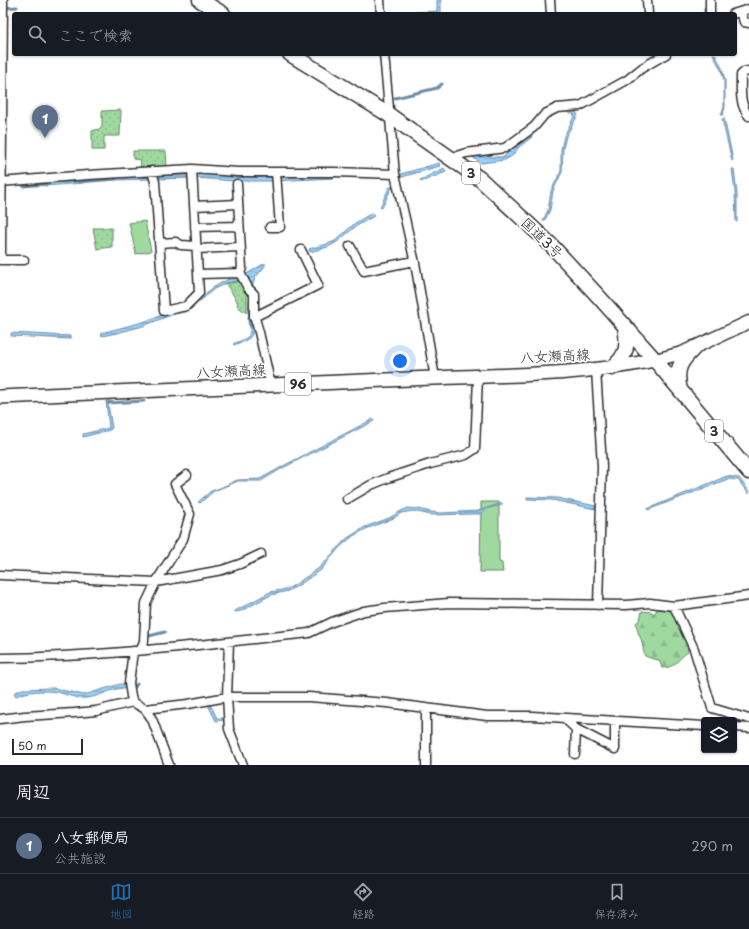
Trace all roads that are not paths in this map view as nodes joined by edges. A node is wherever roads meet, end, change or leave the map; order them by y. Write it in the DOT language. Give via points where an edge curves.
graph roads {
  1 [pos="2,0"];
  2 [pos="200,0"];
  3 [pos="380,0"];
  4 [pos="550,0"];
  5 [pos="647,0"];
  6 [pos="710,0"];
  7 [pos="220,12"];
  8 [pos="381,12"];
  9 [pos="551,12"];
  10 [pos="648,12"];
  11 [pos="710,12"];
  12 [pos="741,12"];
  13 [pos="749,23"];
  14 [pos="293,56"];
  15 [pos="384,56"];
  16 [pos="661,56"];
  17 [pos="749,71"];
  18 [pos="389,115"];
  19 [pos="749,116"];
  20 [pos="450,158"];
  21 [pos="192,169"];
  22 [pos="152,171"];
  23 [pos="276,172"];
  24 [pos="395,174"];
  25 [pos="0,182"];
  26 [pos="237,184"];
  27 [pos="238,204"];
  28 [pos="194,206"];
  29 [pos="239,226"];
  30 [pos="195,227"];
  31 [pos="270,227"];
  32 [pos="159,243"];
  33 [pos="350,246"];
  34 [pos="240,247"];
  35 [pos="197,248"];
  36 [pos="301,250"];
  37 [pos="0,254"];
  38 [pos="0,260"];
  39 [pos="24,260"];
  40 [pos="414,261"];
  41 [pos="240,272"];
  42 [pos="198,274"];
  43 [pos="254,317"];
  44 [pos="749,322"];
  45 [pos="624,326"];
  46 [pos="694,348"];
  47 [pos="655,360"];
  48 [pos="612,368"];
  49 [pos="596,370"];
  50 [pos="478,377"];
  51 [pos="435,378"];
  52 [pos="271,386"];
  53 [pos="680,390"];
  54 [pos="0,397"];
  55 [pos="749,472"];
  56 [pos="187,474"];
  57 [pos="347,499"];
  58 [pos="261,554"];
  59 [pos="0,575"];
  60 [pos="156,582"];
  61 [pos="749,596"];
  62 [pos="598,605"];
  63 [pos="674,606"];
  64 [pos="229,642"];
  65 [pos="137,651"];
  66 [pos="0,658"];
  67 [pos="227,697"];
  68 [pos="133,702"];
  69 [pos="426,708"];
  70 [pos="145,709"];
  71 [pos="564,718"];
  72 [pos="0,720"];
  73 [pos="749,720"];
  74 [pos="615,721"];
  75 [pos="701,726"];
  76 [pos="737,727"];
  77 [pos="749,728"];
  78 [pos="576,729"];
  79 [pos="575,754"];
  80 [pos="170,765"];
  81 [pos="243,765"];
  82 [pos="426,765"];
  1 -- 25 [label="street"];
  2 -- 7 [label="highway"];
  3 -- 8 [label="street"];
  4 -- 9 [label="street"];
  5 -- 10 [label="street"];
  6 -- 11 [label="street"];
  12 -- 13 [label="street" via="744,22"];
  14 -- 18 [label="highway, 国道3号 / 3"];
  15 -- 18 [label="street"];
  16 -- 20 [label="street" via="627,80 580,106 557,108 545,114 534,127 505,148 466,153"];
  17 -- 19 [label="street" via="741,75 742,101"];
  18 -- 20 [label="highway, 国道3号 / 3"];
  18 -- 24 [label="street"];
  20 -- 45 [label="highway, 国道3号 / 3" via="480,179 551,245"];
  21 -- 22 [label="street"];
  21 -- 23 [label="street"];
  21 -- 28 [label="street"];
  22 -- 25 [label="street"];
  22 -- 32 [label="street"];
  23 -- 24 [label="street"];
  23 -- 31 [label="street" via="280,227"];
  24 -- 40 [label="street"];
  25 -- 37 [label="street"];
  26 -- 27 [label="street"];
  27 -- 28 [label="street"];
  27 -- 29 [label="street"];
  28 -- 30 [label="street"];
  29 -- 30 [label="street"];
  29 -- 34 [label="street"];
  30 -- 35 [label="street"];
  32 -- 35 [label="street" via="176,242"];
  32 -- 42 [label="street" via="164,311 186,306 199,294"];
  33 -- 40 [label="street" via="364,271"];
  34 -- 35 [label="street"];
  34 -- 41 [label="street"];
  35 -- 42 [label="street"];
  36 -- 43 [label="street" via="318,285"];
  38 -- 39 [label="street"];
  40 -- 51 [label="street"];
  41 -- 42 [label="street"];
  41 -- 43 [label="street" via="254,294"];
  43 -- 52 [label="street"];
  44 -- 46 [label="main road"];
  45 -- 47 [label="highway, 国道3号 / 3"];
  45 -- 48 [label="highway" via="626,350"];
  46 -- 47 [label="main road"];
  46 -- 53 [label="highway" via="681,361 678,380"];
  47 -- 48 [label="main road, 八女瀬高線 / 96"];
  47 -- 53 [label="highway, 国道3号 / 3"];
  48 -- 49 [label="main road, 八女瀬高線 / 96"];
  49 -- 50 [label="main road, 八女瀬高線 / 96"];
  49 -- 62 [label="street" via="602,466"];
  50 -- 51 [label="main road, 八女瀬高線 / 96"];
  50 -- 57 [label="street" via="475,449 466,455 388,478"];
  51 -- 52 [label="main road, 八女瀬高線 / 96"];
  52 -- 54 [label="main road, 八女瀬高線 / 96"];
  53 -- 55 [label="highway, 国道3号 / 3"];
  56 -- 60 [label="street" via="175,484 190,514 183,539"];
  58 -- 60 [label="street" via="222,570"];
  59 -- 60 [label="street"];
  60 -- 65 [label="street" via="146,603 144,641"];
  61 -- 63 [label="street"];
  62 -- 63 [label="street" via="650,603"];
  62 -- 64 [label="street" via="449,603 386,608 364,611 308,633"];
  63 -- 73 [label="street" via="694,649 712,708"];
  64 -- 65 [label="street"];
  64 -- 67 [label="street"];
  65 -- 66 [label="street" via="47,658"];
  65 -- 68 [label="street" via="129,684"];
  67 -- 69 [label="street" via="308,697"];
  67 -- 70 [label="street"];
  67 -- 81 [label="street" via="229,729"];
  68 -- 70 [label="street"];
  68 -- 72 [label="street" via="74,714"];
  69 -- 71 [label="street" via="488,716"];
  69 -- 82 [label="street"];
  70 -- 80 [label="street" via="152,719"];
  71 -- 74 [label="street"];
  71 -- 78 [label="street"];
  74 -- 75 [label="street"];
  74 -- 78 [label="street" via="615,749"];
  76 -- 77 [label="street"];
  78 -- 79 [label="street"];
}
